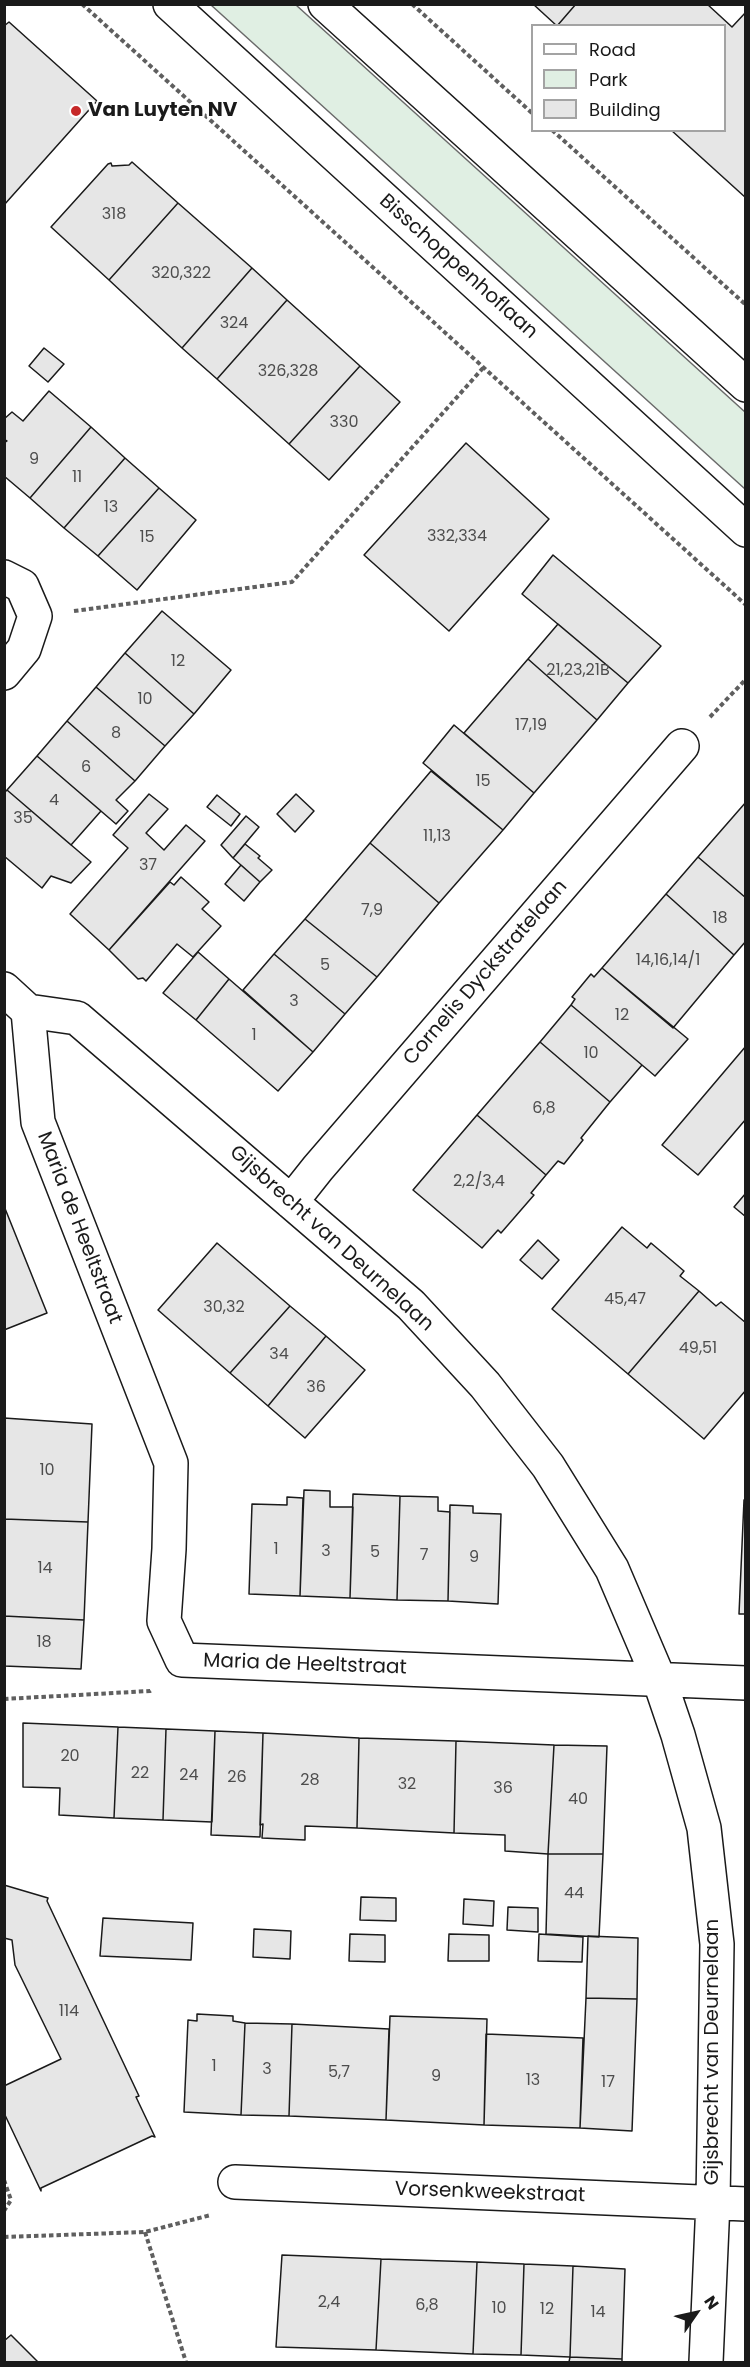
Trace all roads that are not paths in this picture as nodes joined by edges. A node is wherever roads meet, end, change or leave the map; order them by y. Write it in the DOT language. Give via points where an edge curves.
graph roads {
  1 [pos="171,4"];
  2 [pos="325,4"];
  3 [pos="746,385"];
  4 [pos="746,530"];
  5 [pos="4,577"];
  6 [pos="4,673"];
  7 [pos="682,746"];
  8 [pos="16,1000"];
  9 [pos="291,1202"];
  10 [pos="659,1679"];
  11 [pos="746,1683"];
  12 [pos="235,2182"];
  13 [pos="713,2202"];
  14 [pos="746,2204"];
  15 [pos="706,2362"];
  1 -- 4 [label="street, Bisschoppenhoflaan"];
  2 -- 3 [label="street"];
  5 -- 6 [label="street" via="22,586 35,616 24,649"];
  7 -- 9 [label="street, Cornelis Dyckstratelaan"];
  8 -- 9 [label="street, Gijsbrecht van Deurnelaan" via="77,1018"];
  8 -- 10 [label="street, Maria de Heeltstraat" via="38,1122 171,1463 164,1621 182,1660"];
  9 -- 10 [label="street, Gijsbrecht van Deurnelaan" via="411,1305 485,1385 548,1466 612,1569"];
  10 -- 11 [label="street, Maria de Heeltstraat"];
  10 -- 13 [label="street, Gijsbrecht van Deurnelaan" via="704,1828 717,1944"];
  12 -- 13 [label="street, Vorsenkweekstraat"];
  13 -- 14 [label="street, Vorsenkweekstraat"];
  13 -- 15 [label="street, Gijsbrecht van Deurnelaan"];
}
